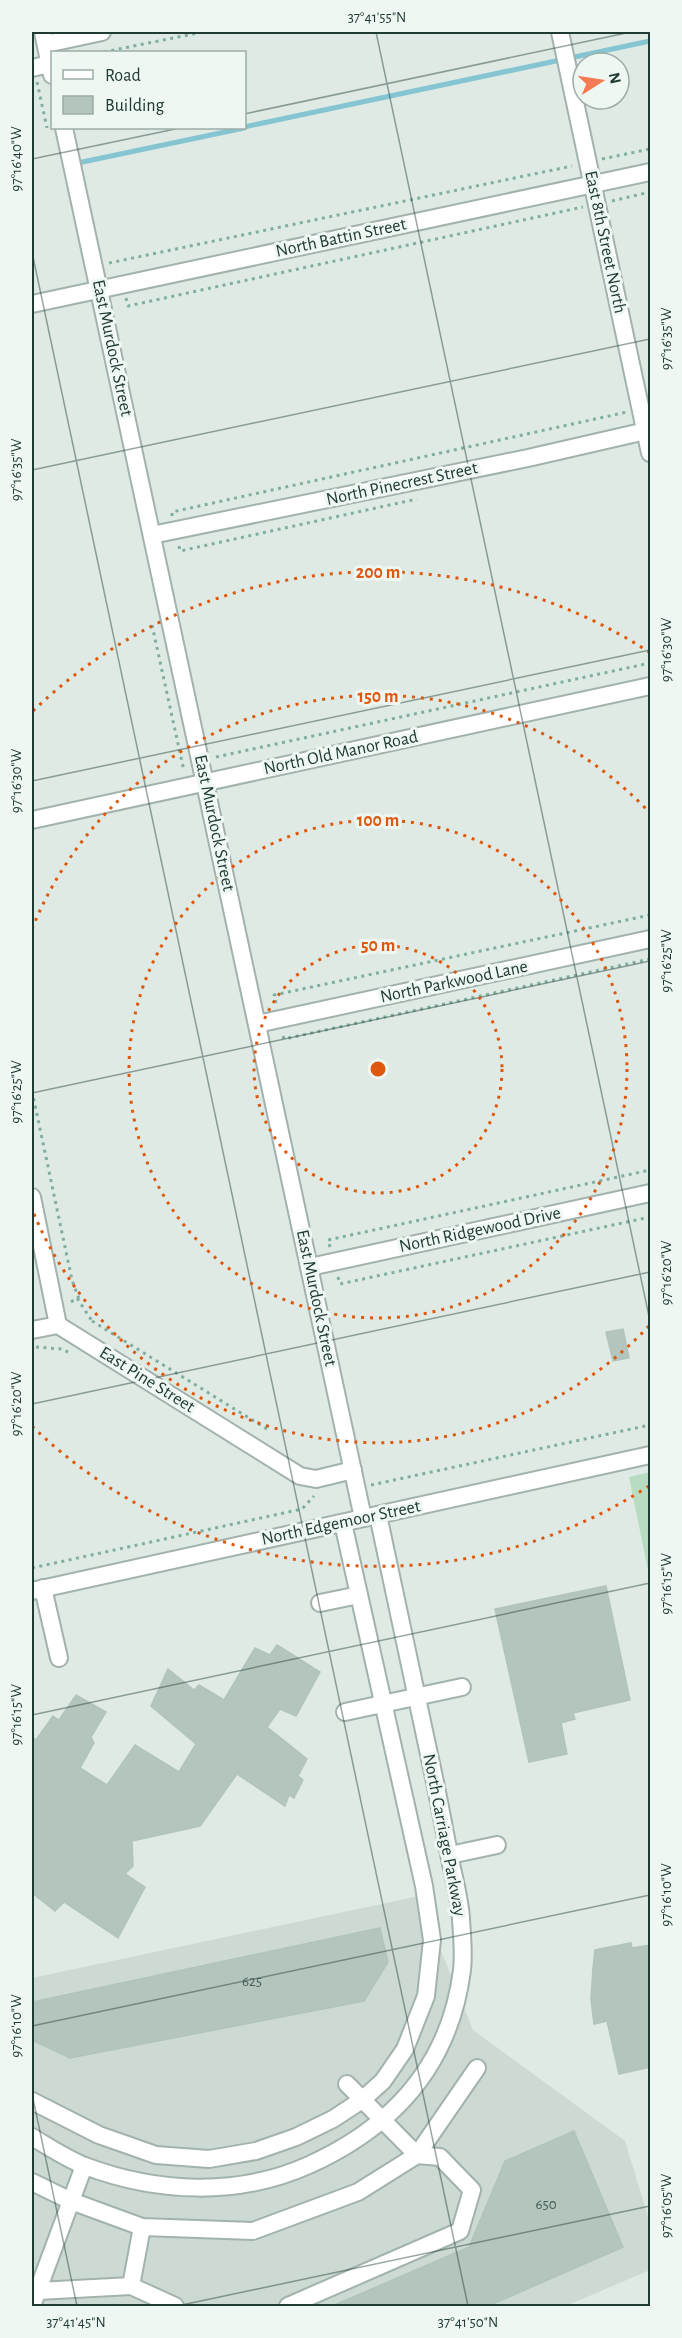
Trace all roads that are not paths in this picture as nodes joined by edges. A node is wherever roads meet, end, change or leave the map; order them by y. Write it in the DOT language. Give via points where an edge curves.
graph roads {
  1 [pos="102,32"];
  2 [pos="560,32"];
  3 [pos="45,38"];
  4 [pos="32,68"];
  5 [pos="51,69"];
  6 [pos="64,129"];
  7 [pos="651,172"];
  8 [pos="592,184"];
  9 [pos="99,289"];
  10 [pos="32,304"];
  11 [pos="648,431"];
  12 [pos="651,453"];
  13 [pos="152,535"];
  14 [pos="651,686"];
  15 [pos="206,783"];
  16 [pos="32,820"];
  17 [pos="651,939"];
  18 [pos="257,1024"];
  19 [pos="651,1193"];
  20 [pos="32,1197"];
  21 [pos="310,1268"];
  22 [pos="58,1325"];
  23 [pos="32,1330"];
  24 [pos="651,1455"];
  25 [pos="353,1470"];
  26 [pos="370,1516"];
  27 [pos="343,1523"];
  28 [pos="37,1589"];
  29 [pos="359,1595"];
  30 [pos="320,1603"];
  31 [pos="59,1658"];
  32 [pos="462,1687"];
  33 [pos="417,1697"];
  34 [pos="383,1704"];
  35 [pos="345,1713"];
  36 [pos="497,1845"];
  37 [pos="450,1856"];
  38 [pos="477,2068"];
  39 [pos="347,2084"];
  40 [pos="362,2100"];
  41 [pos="32,2101"];
  42 [pos="382,2121"];
  43 [pos="32,2137"];
  44 [pos="417,2155"];
  45 [pos="84,2166"];
  46 [pos="32,2181"];
  47 [pos="71,2201"];
  48 [pos="142,2227"];
  49 [pos="131,2286"];
  50 [pos="35,2299"];
  51 [pos="175,2307"];
  52 [pos="288,2307"];
  1 -- 3 [label="street"];
  2 -- 8 [label="street, East 8th Street North"];
  3 -- 5 [label="street"];
  4 -- 5 [label="street"];
  6 -- 9 [label="street, East Murdock Street"];
  7 -- 8 [label="street, North Battin Street"];
  8 -- 9 [label="street, North Battin Street"];
  8 -- 11 [label="street, East 8th Street North"];
  9 -- 10 [label="street, North Battin Street"];
  9 -- 13 [label="street, East Murdock Street"];
  11 -- 12 [label="street, East 8th Street North"];
  11 -- 13 [label="street, North Pinecrest Street"];
  13 -- 15 [label="street, East Murdock Street"];
  14 -- 15 [label="street, North Old Manor Road"];
  15 -- 16 [label="street, North Old Manor Road"];
  15 -- 18 [label="street, East Murdock Street"];
  17 -- 18 [label="street, North Parkwood Lane"];
  18 -- 21 [label="street, East Murdock Street"];
  19 -- 21 [label="street, North Ridgewood Drive"];
  20 -- 22 [label="street"];
  21 -- 25 [label="street, East Murdock Street"];
  22 -- 23 [label="street"];
  22 -- 25 [label="street, East Pine Street" via="300,1476 316,1479"];
  24 -- 26 [label="street, North Edgemoor Street"];
  25 -- 26 [label="street, East Murdock Street"];
  26 -- 27 [label="street, North Edgemoor Street"];
  26 -- 33 [label="street, North Carriage Parkway"];
  27 -- 28 [label="street, North Edgemoor Street"];
  27 -- 29 [label="street, North Carriage Parkway"];
  28 -- 31 [label="street"];
  29 -- 30 [label="street"];
  29 -- 34 [label="street, North Carriage Parkway"];
  32 -- 33 [label="street"];
  33 -- 34 [label="street"];
  33 -- 37 [label="street, North Carriage Parkway"];
  34 -- 35 [label="street"];
  34 -- 40 [label="street, North Carriage Parkway" via="424,1886 432,1940 426,1995 405,2049 383,2081"];
  36 -- 37 [label="street"];
  37 -- 42 [label="street, North Carriage Parkway" via="461,1916 462,1969 452,2017 416,2087"];
  38 -- 44 [label="street"];
  39 -- 40 [label="street"];
  40 -- 41 [label="street, North Carriage Parkway" via="296,2137 256,2151 209,2158 156,2155 99,2135"];
  40 -- 42 [label="street"];
  42 -- 44 [label="street"];
  42 -- 45 [label="street, North Carriage Parkway" via="341,2150 290,2174 246,2185 150,2185"];
  43 -- 45 [label="street, North Carriage Parkway"];
  44 -- 48 [label="street" via="358,2192 253,2231"];
  44 -- 52 [label="street" via="440,2157 472,2190 460,2231"];
  45 -- 47 [label="street"];
  46 -- 47 [label="street"];
  47 -- 48 [label="street"];
  47 -- 50 [label="street"];
  48 -- 49 [label="street"];
  49 -- 50 [label="street"];
  49 -- 51 [label="street"];
}
